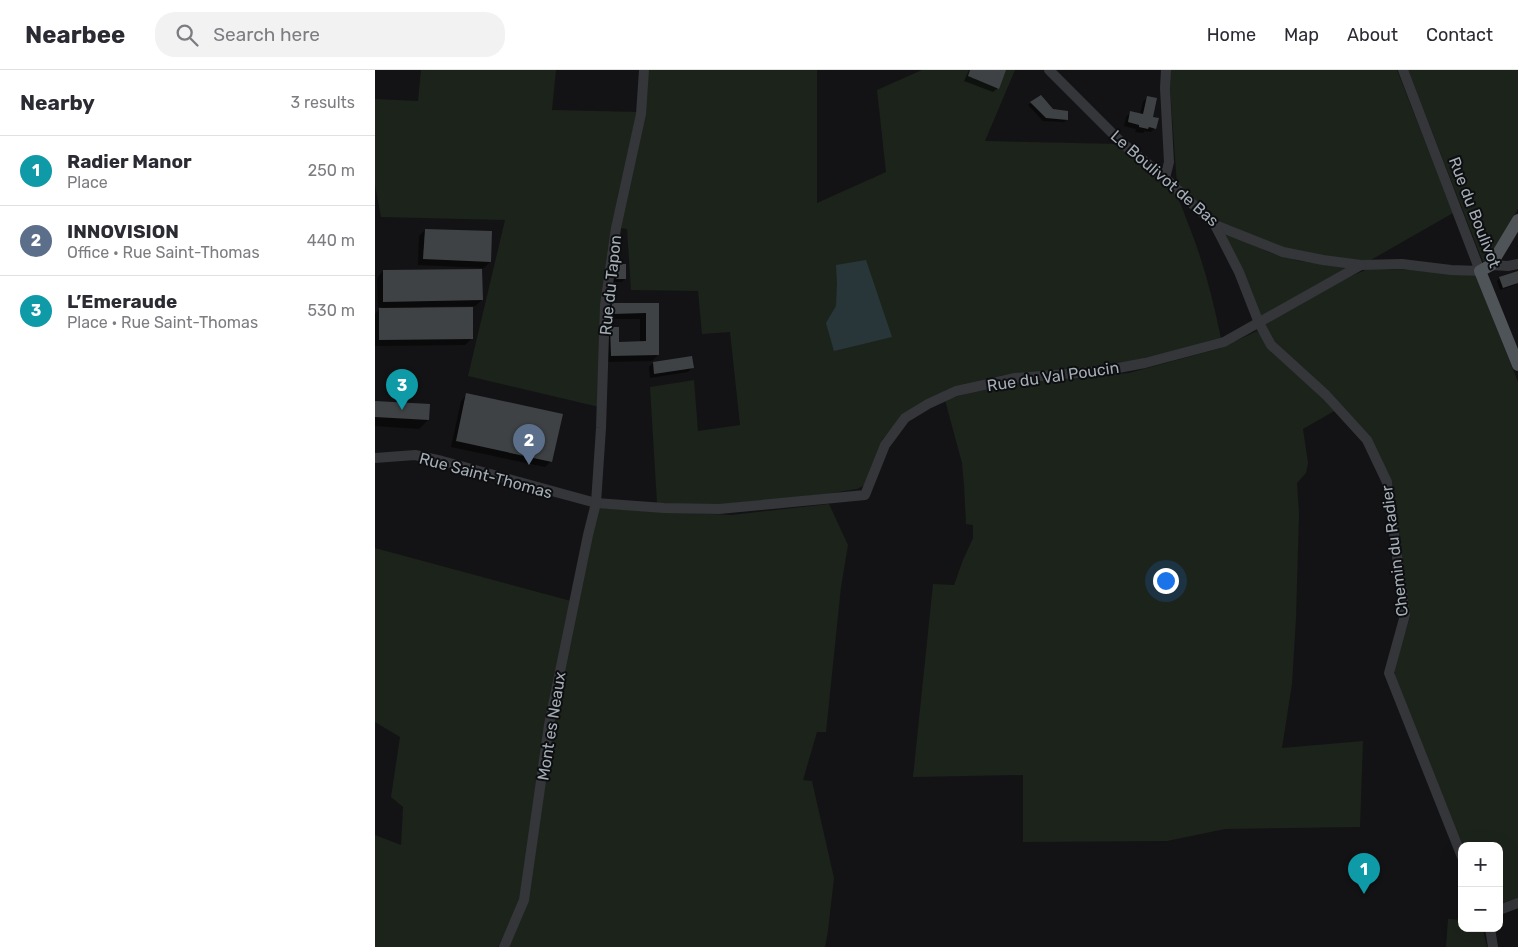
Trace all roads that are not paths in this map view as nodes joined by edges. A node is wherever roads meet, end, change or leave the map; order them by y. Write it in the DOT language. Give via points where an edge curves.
graph roads {
  1 [pos="644,70"];
  2 [pos="1049,70"];
  3 [pos="1166,70"];
  4 [pos="1403,70"];
  5 [pos="1165,178"];
  6 [pos="1518,220"];
  7 [pos="1215,225"];
  8 [pos="1518,264"];
  9 [pos="1361,265"];
  10 [pos="1485,268"];
  11 [pos="1259,323"];
  12 [pos="1518,365"];
  13 [pos="375,458"];
  14 [pos="596,503"];
  15 [pos="1458,847"];
  16 [pos="1518,903"];
  17 [pos="1503,909"];
  18 [pos="1491,932"];
  19 [pos="504,947"];
  20 [pos="1493,947"];
  1 -- 14 [label="street, Rue du Tapon" via="641,114 616,228 605,305"];
  2 -- 5 [label="street, Le Boulivot de Bas" via="1123,143"];
  3 -- 5 [label="street" via="1169,162"];
  4 -- 10 [label="street, Rue du Boulivot"];
  5 -- 7 [label="street, Le Boulivot de Bas"];
  6 -- 10 [label="main road"];
  7 -- 9 [label="street, Le Boulivot de Bas" via="1283,252"];
  7 -- 11 [label="street, Chemin du Radier" via="1239,272"];
  8 -- 10 [label="street, Le Boulivot de Bas"];
  9 -- 10 [label="street, Le Boulivot de Bas" via="1402,264 1451,270"];
  9 -- 11 [label="street, Rue du Val Poucin"];
  10 -- 12 [label="main road, Rue du Boulivot"];
  11 -- 14 [label="street, Rue du Val Poucin" via="1224,342 1145,363 1102,371 1015,378 949,394 905,418 885,446 865,494 719,509"];
  11 -- 15 [label="street, Chemin du Radier" via="1271,345 1326,395 1367,440 1387,482 1405,615 1389,672"];
  13 -- 14 [label="street, Rue Saint-Thomas" via="415,455"];
  14 -- 19 [label="street, Mont es Neaux" via="549,725 525,900"];
  16 -- 17 [label="street"];
  18 -- 20 [label="street"];
}
